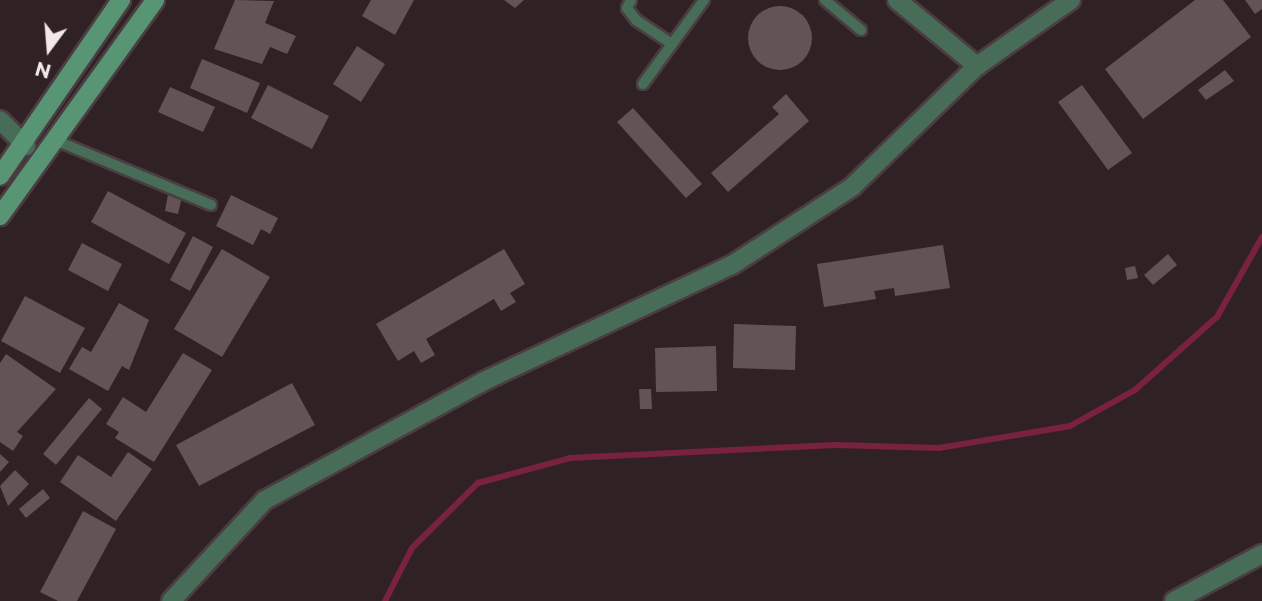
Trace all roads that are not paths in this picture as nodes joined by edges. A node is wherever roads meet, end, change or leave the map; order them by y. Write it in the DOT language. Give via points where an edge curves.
graph roads {
  1 [pos="121,0"];
  2 [pos="155,0"];
  3 [pos="631,0"];
  4 [pos="704,0"];
  5 [pos="825,0"];
  6 [pos="897,0"];
  7 [pos="1071,0"];
  8 [pos="860,30"];
  9 [pos="672,44"];
  10 [pos="977,66"];
  11 [pos="643,84"];
  12 [pos="0,120"];
  13 [pos="55,140"];
  14 [pos="26,146"];
  15 [pos="0,176"];
  16 [pos="211,205"];
  17 [pos="0,216"];
  18 [pos="1262,554"];
  19 [pos="171,601"];
  20 [pos="1174,601"];
  1 -- 14 [label="main road"];
  2 -- 13 [label="main road"];
  3 -- 9 [label="lane" via="627,8 636,20"];
  4 -- 9 [label="lane"];
  5 -- 8 [label="lane"];
  6 -- 10 [label="street"];
  7 -- 10 [label="street"];
  9 -- 11 [label="lane"];
  10 -- 19 [label="street" via="852,187 732,265 484,380 265,500"];
  12 -- 14 [label="street"];
  13 -- 16 [label="lane"];
  13 -- 17 [label="main road"];
  14 -- 15 [label="main road"];
  18 -- 20 [label="street"];
}
